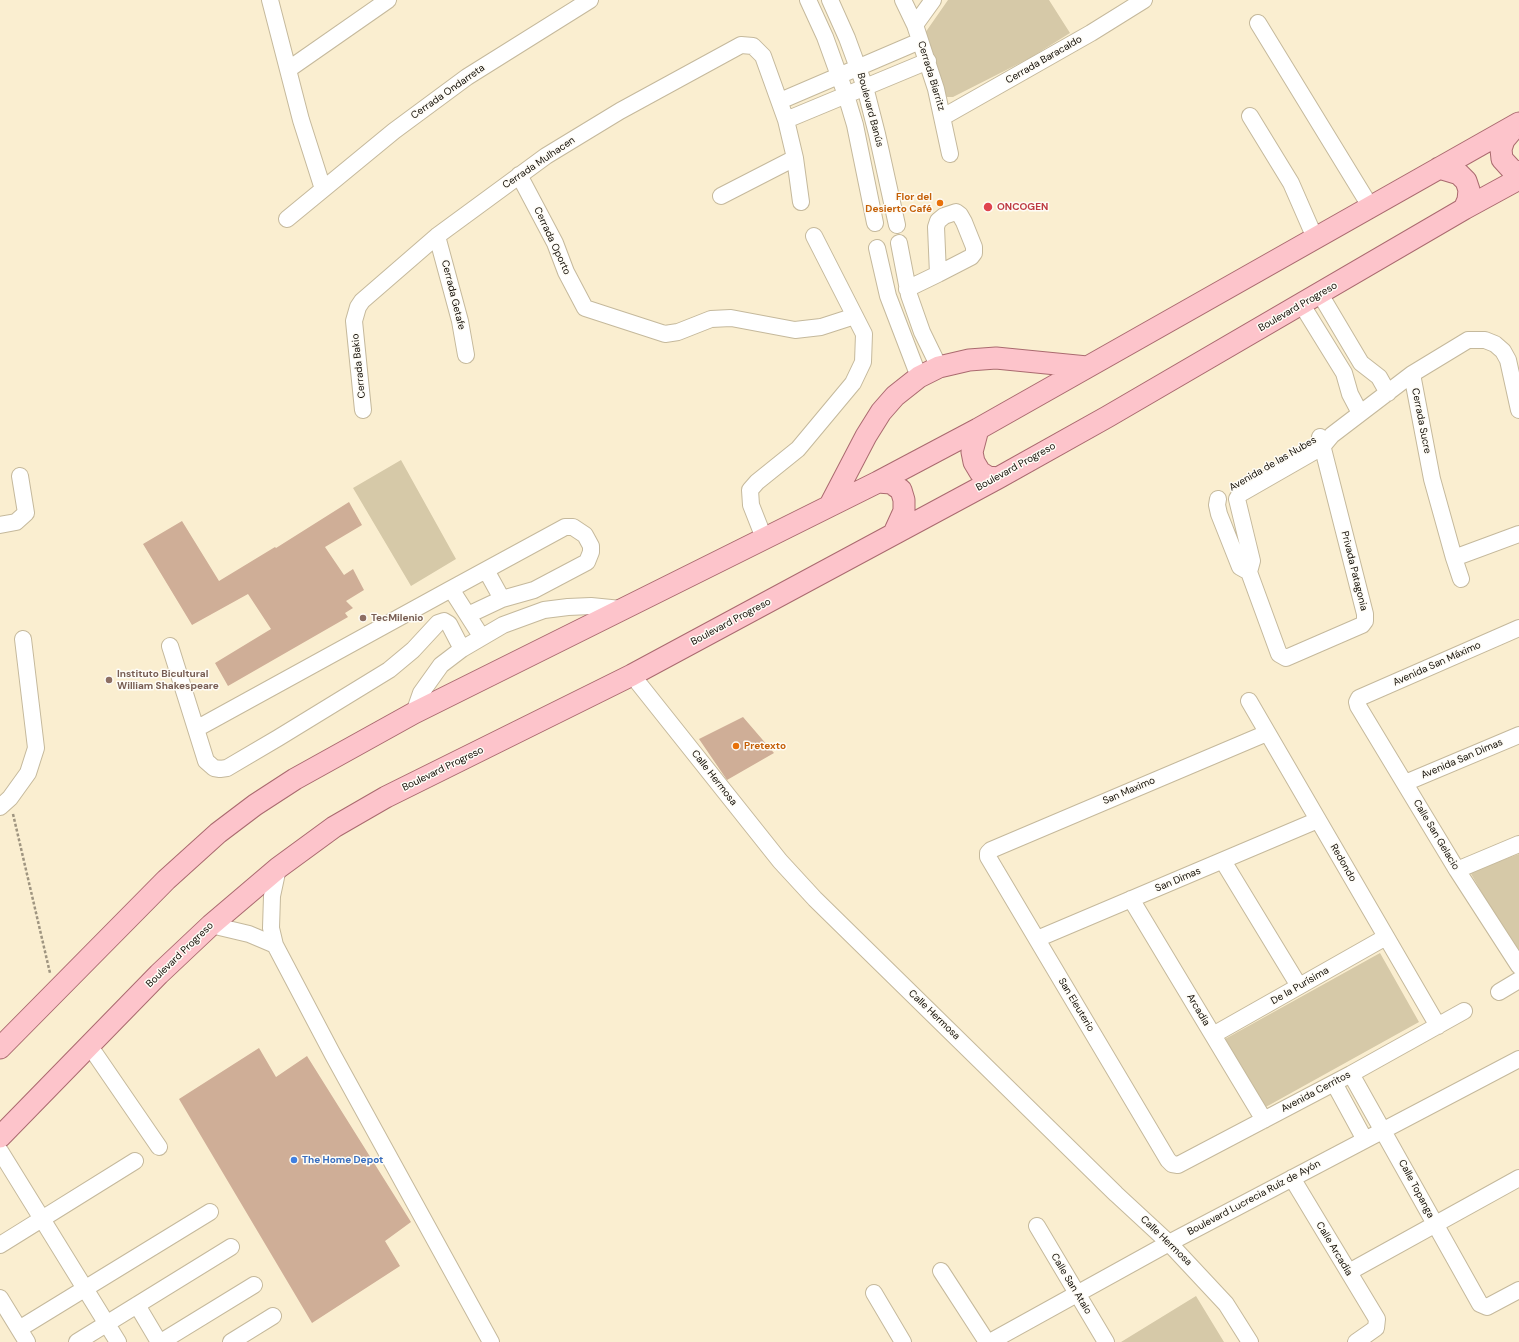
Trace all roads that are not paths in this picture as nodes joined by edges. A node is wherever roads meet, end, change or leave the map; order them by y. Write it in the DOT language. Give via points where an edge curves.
graph roads {
  1 [pos="270,0"];
  2 [pos="388,0"];
  3 [pos="808,0"];
  4 [pos="830,0"];
  5 [pos="903,0"];
  6 [pos="933,0"];
  7 [pos="1144,0"];
  8 [pos="583,2"];
  9 [pos="1258,23"];
  10 [pos="915,25"];
  11 [pos="920,41"];
  12 [pos="928,61"];
  13 [pos="858,67"];
  14 [pos="289,69"];
  15 [pos="840,75"];
  16 [pos="865,87"];
  17 [pos="846,95"];
  18 [pos="780,101"];
  19 [pos="1250,116"];
  20 [pos="943,117"];
  21 [pos="786,120"];
  22 [pos="1518,124"];
  23 [pos="950,154"];
  24 [pos="795,158"];
  25 [pos="1439,168"];
  26 [pos="1519,172"];
  27 [pos="520,175"];
  28 [pos="1519,179"];
  29 [pos="323,189"];
  30 [pos="721,196"];
  31 [pos="801,202"];
  32 [pos="1370,206"];
  33 [pos="1464,209"];
  34 [pos="287,219"];
  35 [pos="875,223"];
  36 [pos="897,224"];
  37 [pos="437,236"];
  38 [pos="814,236"];
  39 [pos="1315,238"];
  40 [pos="899,243"];
  41 [pos="877,248"];
  42 [pos="938,274"];
  43 [pos="907,289"];
  44 [pos="1320,294"];
  45 [pos="1302,305"];
  46 [pos="855,316"];
  47 [pos="354,321"];
  48 [pos="466,355"];
  49 [pos="1361,363"];
  50 [pos="939,367"];
  51 [pos="1087,367"];
  52 [pos="1344,372"];
  53 [pos="1412,374"];
  54 [pos="919,377"];
  55 [pos="1388,393"];
  56 [pos="363,410"];
  57 [pos="1519,410"];
  58 [pos="1360,413"];
  59 [pos="978,429"];
  60 [pos="1324,440"];
  61 [pos="20,476"];
  62 [pos="998,478"];
  63 [pos="878,482"];
  64 [pos="1218,499"];
  65 [pos="1237,499"];
  66 [pos="830,505"];
  67 [pos="0,525"];
  68 [pos="894,533"];
  69 [pos="1519,534"];
  70 [pos="764,538"];
  71 [pos="1454,558"];
  72 [pos="486,570"];
  73 [pos="1249,572"];
  74 [pos="1461,579"];
  75 [pos="451,589"];
  76 [pos="502,599"];
  77 [pos="621,608"];
  78 [pos="468,615"];
  79 [pos="1519,628"];
  80 [pos="481,636"];
  81 [pos="23,639"];
  82 [pos="170,646"];
  83 [pos="462,649"];
  84 [pos="632,675"];
  85 [pos="1249,701"];
  86 [pos="1357,702"];
  87 [pos="414,713"];
  88 [pos="196,729"];
  89 [pos="1267,733"];
  90 [pos="1519,735"];
  91 [pos="1405,783"];
  92 [pos="5,803"];
  93 [pos="1318,820"];
  94 [pos="1519,844"];
  95 [pos="991,850"];
  96 [pos="1223,861"];
  97 [pos="278,868"];
  98 [pos="1457,870"];
  99 [pos="1131,899"];
  100 [pos="211,925"];
  101 [pos="1386,937"];
  102 [pos="1037,939"];
  103 [pos="275,945"];
  104 [pos="1519,966"];
  105 [pos="1519,980"];
  106 [pos="1299,986"];
  107 [pos="1499,992"];
  108 [pos="1464,1011"];
  109 [pos="1438,1026"];
  110 [pos="1213,1036"];
  111 [pos="90,1045"];
  112 [pos="0,1048"];
  113 [pos="1519,1059"];
  114 [pos="1351,1074"];
  115 [pos="1334,1083"];
  116 [pos="1264,1120"];
  117 [pos="1384,1130"];
  118 [pos="0,1137"];
  119 [pos="1365,1140"];
  120 [pos="159,1146"];
  121 [pos="0,1150"];
  122 [pos="1168,1160"];
  123 [pos="135,1161"];
  124 [pos="1292,1178"];
  125 [pos="1519,1178"];
  126 [pos="210,1212"];
  127 [pos="42,1219"];
  128 [pos="1435,1224"];
  129 [pos="1037,1226"];
  130 [pos="1170,1243"];
  131 [pos="0,1245"];
  132 [pos="231,1247"];
  133 [pos="941,1271"];
  134 [pos="1349,1272"];
  135 [pos="254,1285"];
  136 [pos="85,1289"];
  137 [pos="1519,1290"];
  138 [pos="874,1293"];
  139 [pos="1077,1294"];
  140 [pos="0,1298"];
  141 [pos="136,1306"];
  142 [pos="273,1316"];
  143 [pos="107,1324"];
  144 [pos="1376,1331"];
  145 [pos="23,1336"];
  146 [pos="78,1342"];
  147 [pos="118,1342"];
  148 [pos="160,1342"];
  149 [pos="231,1342"];
  150 [pos="491,1342"];
  151 [pos="903,1342"];
  152 [pos="987,1342"];
  153 [pos="990,1342"];
  154 [pos="1106,1342"];
  155 [pos="1250,1342"];
  156 [pos="1356,1342"];
  1 -- 14 [label="street"];
  2 -- 14 [label="street"];
  3 -- 15 [label="street, Boulevard Banús"];
  4 -- 13 [label="street, Boulevard Banús"];
  5 -- 10 [label="street, Cerrada Biarritz"];
  6 -- 10 [label="street"];
  7 -- 20 [label="street, Cerrada Baracaldo"];
  8 -- 29 [label="street, Cerrada Ondarreta" via="467,77 394,130"];
  9 -- 32 [label="street"];
  10 -- 11 [label="street, Cerrada Biarritz"];
  11 -- 12 [label="street, Cerrada Biarritz"];
  11 -- 13 [label="street"];
  12 -- 16 [label="street"];
  12 -- 20 [label="street, Cerrada Biarritz"];
  13 -- 15 [label="street"];
  13 -- 16 [label="street, Boulevard Banús"];
  14 -- 29 [label="street" via="301,120"];
  15 -- 17 [label="street, Boulevard Banús"];
  15 -- 18 [label="street"];
  16 -- 17 [label="street"];
  16 -- 36 [label="street, Boulevard Banús"];
  17 -- 21 [label="street"];
  17 -- 35 [label="street, Boulevard Banús" via="855,125"];
  18 -- 21 [label="street"];
  18 -- 27 [label="street, Cerrada Mulhacen" via="763,56 753,46 741,46 620,111"];
  19 -- 39 [label="street" via="1291,183"];
  20 -- 23 [label="street, Cerrada Biarritz"];
  21 -- 24 [label="street"];
  22 -- 25 [label="main road"];
  22 -- 26 [label="main road" via="1504,140 1501,149 1506,166"];
  24 -- 30 [label="street"];
  24 -- 31 [label="street"];
  25 -- 32 [label="main road"];
  25 -- 33 [label="main road" via="1459,174 1466,181 1469,190"];
  27 -- 37 [label="street, Cerrada Mulhacen"];
  27 -- 46 [label="street, Cerrada Oporto" via="585,308 665,334 678,332 711,319 731,318 795,330 821,327"];
  28 -- 33 [label="main road, Boulevard Progreso"];
  29 -- 34 [label="street, Cerrada Ondarreta"];
  32 -- 39 [label="main road"];
  33 -- 44 [label="main road, Boulevard Progreso"];
  35 -- 36 [label="street" via="889,220"];
  35 -- 41 [label="street" via="870,236"];
  36 -- 40 [label="street" via="901,234"];
  37 -- 47 [label="street, Cerrada Mulhacen" via="362,301"];
  37 -- 48 [label="street, Cerrada Getafe" via="460,321"];
  38 -- 46 [label="street"];
  39 -- 51 [label="main road"];
  40 -- 41 [label="street" via="891,249"];
  40 -- 43 [label="street"];
  41 -- 54 [label="street" via="888,296"];
  42 -- 43 [label="street"];
  43 -- 50 [label="street" via="922,332"];
  44 -- 45 [label="main road, Boulevard Progreso"];
  44 -- 49 [label="street"];
  45 -- 52 [label="street"];
  45 -- 62 [label="main road, Boulevard Progreso"];
  46 -- 70 [label="street" via="864,334 863,362 854,383 798,449 750,490 751,505"];
  47 -- 56 [label="street, Cerrada Bakio"];
  49 -- 52 [label="street"];
  49 -- 55 [label="street" via="1379,377"];
  50 -- 51 [label="main road" via="969,360 996,358"];
  50 -- 54 [label="main road"];
  51 -- 59 [label="main road"];
  52 -- 58 [label="street" via="1350,394"];
  53 -- 55 [label="street, Avenida de las Nubes"];
  53 -- 57 [label="street, Cerrada Sucre" via="1468,340 1485,340 1495,344 1508,360"];
  53 -- 71 [label="street, Cerrada Sucre" via="1432,479"];
  54 -- 66 [label="main road" via="895,396 882,412 866,436"];
  55 -- 58 [label="street, Avenida de las Nubes"];
  58 -- 60 [label="street, Avenida de las Nubes"];
  59 -- 62 [label="main road" via="972,452 974,462 980,472 988,477"];
  59 -- 63 [label="main road"];
  60 -- 64 [label="street, Avenida de las Nubes" via="1228,490"];
  60 -- 65 [label="street, Avenida de las Nubes" via="1240,494"];
  60 -- 73 [label="street, Privada Patagonia" via="1365,621 1362,625 1286,658 1282,657"];
  61 -- 67 [label="street" via="26,513 16,522"];
  62 -- 68 [label="main road, Boulevard Progreso"];
  63 -- 66 [label="main road"];
  63 -- 68 [label="main road" via="891,483 901,490 904,511"];
  64 -- 65 [label="street"];
  64 -- 73 [label="street, Privada Patagonia" via="1219,514 1240,567"];
  65 -- 73 [label="street, Privada Patagonia" via="1252,561"];
  66 -- 70 [label="main road"];
  68 -- 84 [label="main road, Boulevard Progreso"];
  69 -- 71 [label="street"];
  70 -- 77 [label="main road"];
  71 -- 74 [label="street, Cerrada Sucre"];
  72 -- 75 [label="street"];
  72 -- 76 [label="street"];
  72 -- 76 [label="street" via="565,527 573,527 584,535 591,552 587,562 534,590"];
  75 -- 78 [label="street"];
  75 -- 88 [label="street"];
  76 -- 78 [label="street"];
  77 -- 80 [label="street" via="590,606 544,610"];
  77 -- 87 [label="main road"];
  78 -- 80 [label="street"];
  79 -- 86 [label="street, Avenida San Máximo" via="1359,698"];
  80 -- 83 [label="street"];
  81 -- 92 [label="street" via="36,748 28,772"];
  82 -- 88 [label="street"];
  83 -- 87 [label="street" via="441,665 431,678 421,693"];
  83 -- 88 [label="street" via="449,624 444,621 438,623 414,650 389,670 227,768 214,768 206,761"];
  84 -- 97 [label="main road, Boulevard Progreso" via="386,797 334,827"];
  84 -- 130 [label="street, Calle Hermosa" via="780,861 815,899 1110,1188"];
  85 -- 89 [label="street, Redondo"];
  86 -- 91 [label="street, Calle San Gelacio"];
  87 -- 112 [label="main road" via="295,779 218,833 166,880"];
  89 -- 93 [label="street, Redondo"];
  89 -- 95 [label="street, San Maximo"];
  90 -- 91 [label="street, Avenida San Dimas"];
  91 -- 98 [label="street, Calle San Gelacio"];
  93 -- 96 [label="street, San Dimas"];
  93 -- 101 [label="street, Redondo"];
  94 -- 98 [label="street"];
  95 -- 102 [label="street, San Eleuterio" via="988,857"];
  96 -- 99 [label="street, San Dimas"];
  96 -- 106 [label="street"];
  97 -- 100 [label="main road, Boulevard Progreso"];
  97 -- 103 [label="street" via="272,896 271,928"];
  98 -- 104 [label="street, Calle San Gelacio"];
  99 -- 102 [label="street, San Dimas"];
  99 -- 110 [label="street, Arcadia"];
  100 -- 103 [label="street" via="249,934"];
  100 -- 111 [label="main road, Boulevard Progreso"];
  101 -- 106 [label="street, De la Purísima"];
  101 -- 109 [label="street, Redondo"];
  102 -- 122 [label="street, San Eleuterio"];
  103 -- 150 [label="street"];
  105 -- 107 [label="street"];
  106 -- 110 [label="street, De la Purísima"];
  108 -- 109 [label="street, Avenida Cerritos"];
  109 -- 114 [label="street, Avenida Cerritos"];
  110 -- 116 [label="street, Arcadia"];
  111 -- 118 [label="main road, Boulevard Progreso"];
  111 -- 120 [label="street"];
  113 -- 117 [label="street, Boulevard Lucrecia Ruíz de Ayón"];
  114 -- 115 [label="street, Avenida Cerritos"];
  114 -- 117 [label="street, Calle Topanga"];
  115 -- 116 [label="street, Avenida Cerritos"];
  115 -- 119 [label="street"];
  116 -- 122 [label="street, Avenida Cerritos" via="1178,1165"];
  117 -- 119 [label="street, Boulevard Lucrecia Ruíz de Ayón"];
  117 -- 128 [label="street, Calle Topanga"];
  119 -- 124 [label="street, Boulevard Lucrecia Ruíz de Ayón"];
  121 -- 127 [label="street"];
  123 -- 127 [label="street"];
  124 -- 130 [label="street, Boulevard Lucrecia Ruíz de Ayón"];
  124 -- 134 [label="street, Calle Arcadia"];
  125 -- 128 [label="street"];
  126 -- 136 [label="street"];
  127 -- 131 [label="street"];
  127 -- 136 [label="street"];
  128 -- 134 [label="street"];
  128 -- 137 [label="street, Calle Topanga" via="1480,1304 1487,1307"];
  129 -- 139 [label="street, Calle San Atalo"];
  130 -- 139 [label="street, Boulevard Lucrecia Ruíz de Ayón"];
  130 -- 155 [label="street, Calle Hermosa" via="1226,1304"];
  132 -- 141 [label="street"];
  133 -- 152 [label="street"];
  134 -- 144 [label="street, Calle Arcadia"];
  135 -- 148 [label="street"];
  136 -- 143 [label="street"];
  136 -- 145 [label="street"];
  138 -- 151 [label="street"];
  139 -- 153 [label="street, Boulevard Lucrecia Ruíz de Ayón"];
  139 -- 154 [label="street, Calle San Atalo"];
  140 -- 145 [label="street"];
  141 -- 143 [label="street"];
  141 -- 148 [label="street"];
  142 -- 149 [label="street"];
  143 -- 146 [label="street"];
  143 -- 147 [label="street"];
  144 -- 156 [label="street"];
}
